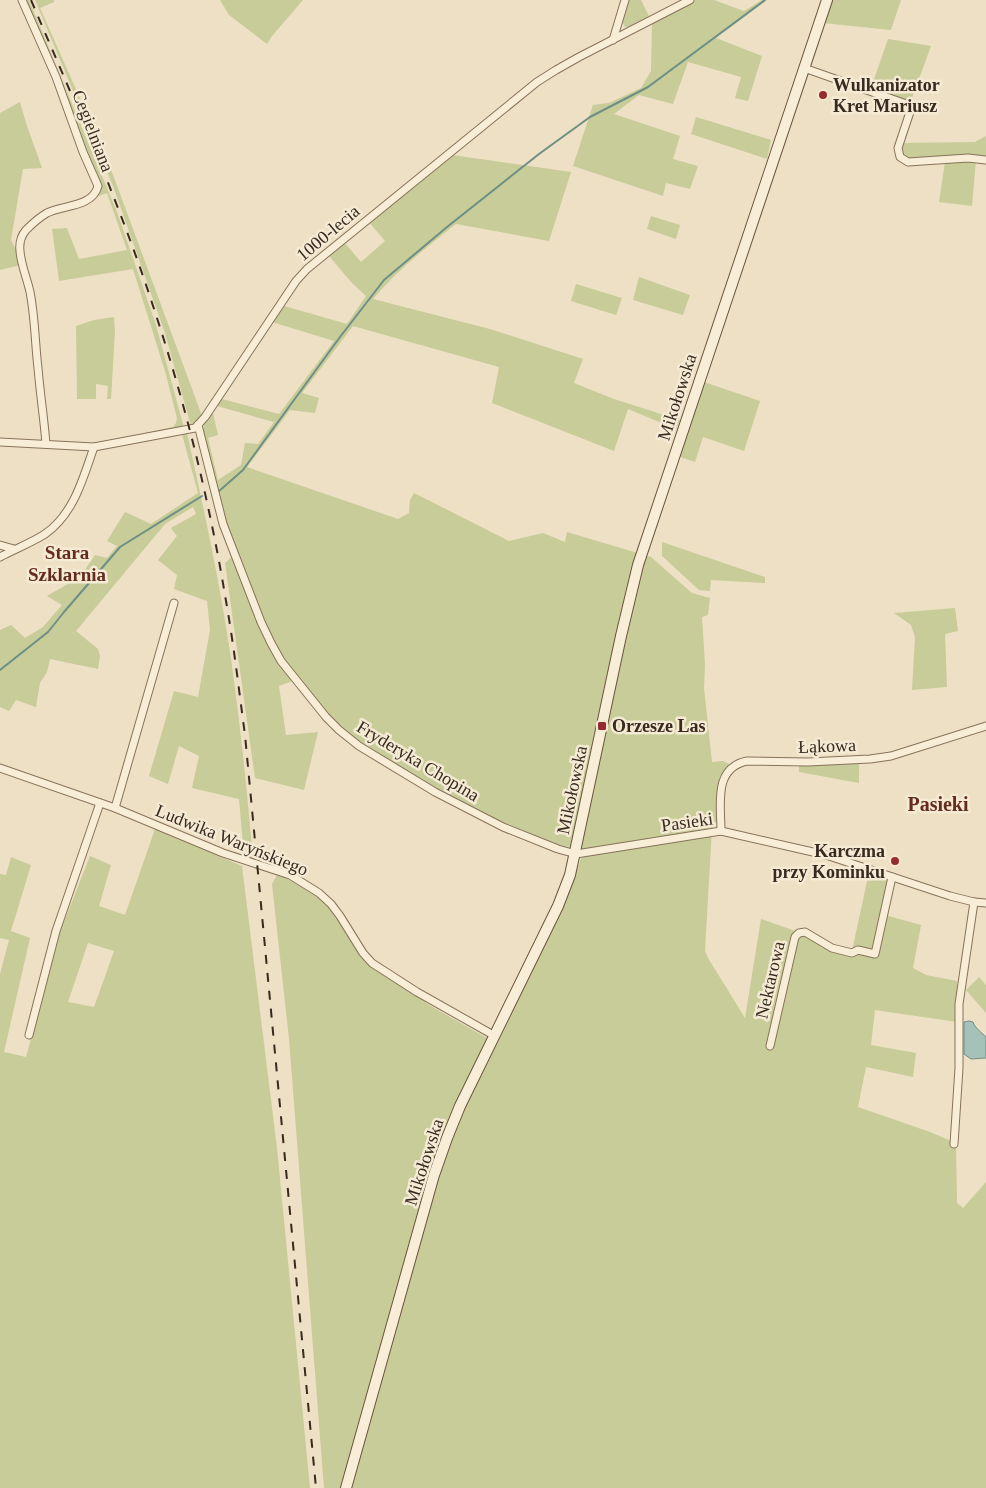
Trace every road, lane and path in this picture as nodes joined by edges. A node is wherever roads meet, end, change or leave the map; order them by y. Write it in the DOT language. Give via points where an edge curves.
graph roads {
  1 [pos="22,0"];
  2 [pos="625,0"];
  3 [pos="690,0"];
  4 [pos="826,0"];
  5 [pos="613,40"];
  6 [pos="804,68"];
  7 [pos="986,160"];
  8 [pos="198,425"];
  9 [pos="0,442"];
  10 [pos="46,444"];
  11 [pos="94,447"];
  12 [pos="0,545"];
  13 [pos="14,549"];
  14 [pos="0,557"];
  15 [pos="174,603"];
  16 [pos="986,726"];
  17 [pos="0,768"];
  18 [pos="100,803"];
  19 [pos="115,808"];
  20 [pos="721,831"];
  21 [pos="576,854"];
  22 [pos="892,877"];
  23 [pos="974,902"];
  24 [pos="986,903"];
  25 [pos="29,1035"];
  26 [pos="495,1036"];
  27 [pos="770,1046"];
  28 [pos="954,1144"];
  29 [pos="346,1488"];
  1 -- 10 [label="street, Cegielniana" via="98,186 97,192 87,201 48,212 26,231 20,241 30,292"];
  2 -- 5 [label="street"];
  3 -- 5 [label="street, 1000-lecia"];
  4 -- 6 [label="main road, Mikołowska"];
  5 -- 8 [label="street, 1000-lecia" via="537,82 307,269"];
  6 -- 7 [label="street" via="912,106 898,148 900,157 908,162"];
  6 -- 21 [label="main road, Mikołowska" via="638,565"];
  8 -- 11 [label="street"];
  8 -- 21 [label="street, Fryderyka Chopina" via="223,524 261,622 281,661 326,717 359,746 435,792 503,827"];
  9 -- 10 [label="street"];
  10 -- 11 [label="street"];
  11 -- 13 [label="street" via="80,488 58,522 47,533"];
  12 -- 13 [label="street"];
  13 -- 14 [label="street"];
  15 -- 19 [label="street"];
  16 -- 20 [label="street, Łąkowa" via="870,760 738,763 726,773 722,782"];
  17 -- 18 [label="street, Ludwika Waryńskiego"];
  18 -- 19 [label="street, Ludwika Waryńskiego"];
  18 -- 25 [label="street" via="56,930"];
  19 -- 26 [label="street, Ludwika Waryńskiego" via="305,883 331,904 372,963"];
  20 -- 21 [label="street, Pasieki"];
  20 -- 22 [label="street, Pasieki" via="826,855"];
  21 -- 26 [label="main road, Mikołowska" via="558,906"];
  22 -- 23 [label="street, Pasieki"];
  22 -- 27 [label="street, Nektarowa" via="875,954 858,950 852,954 832,948 805,932 795,937"];
  23 -- 24 [label="street, Pasieki"];
  23 -- 28 [label="street" via="959,1004"];
  26 -- 29 [label="main road, Mikołowska" via="450,1130 434,1175"];
}
